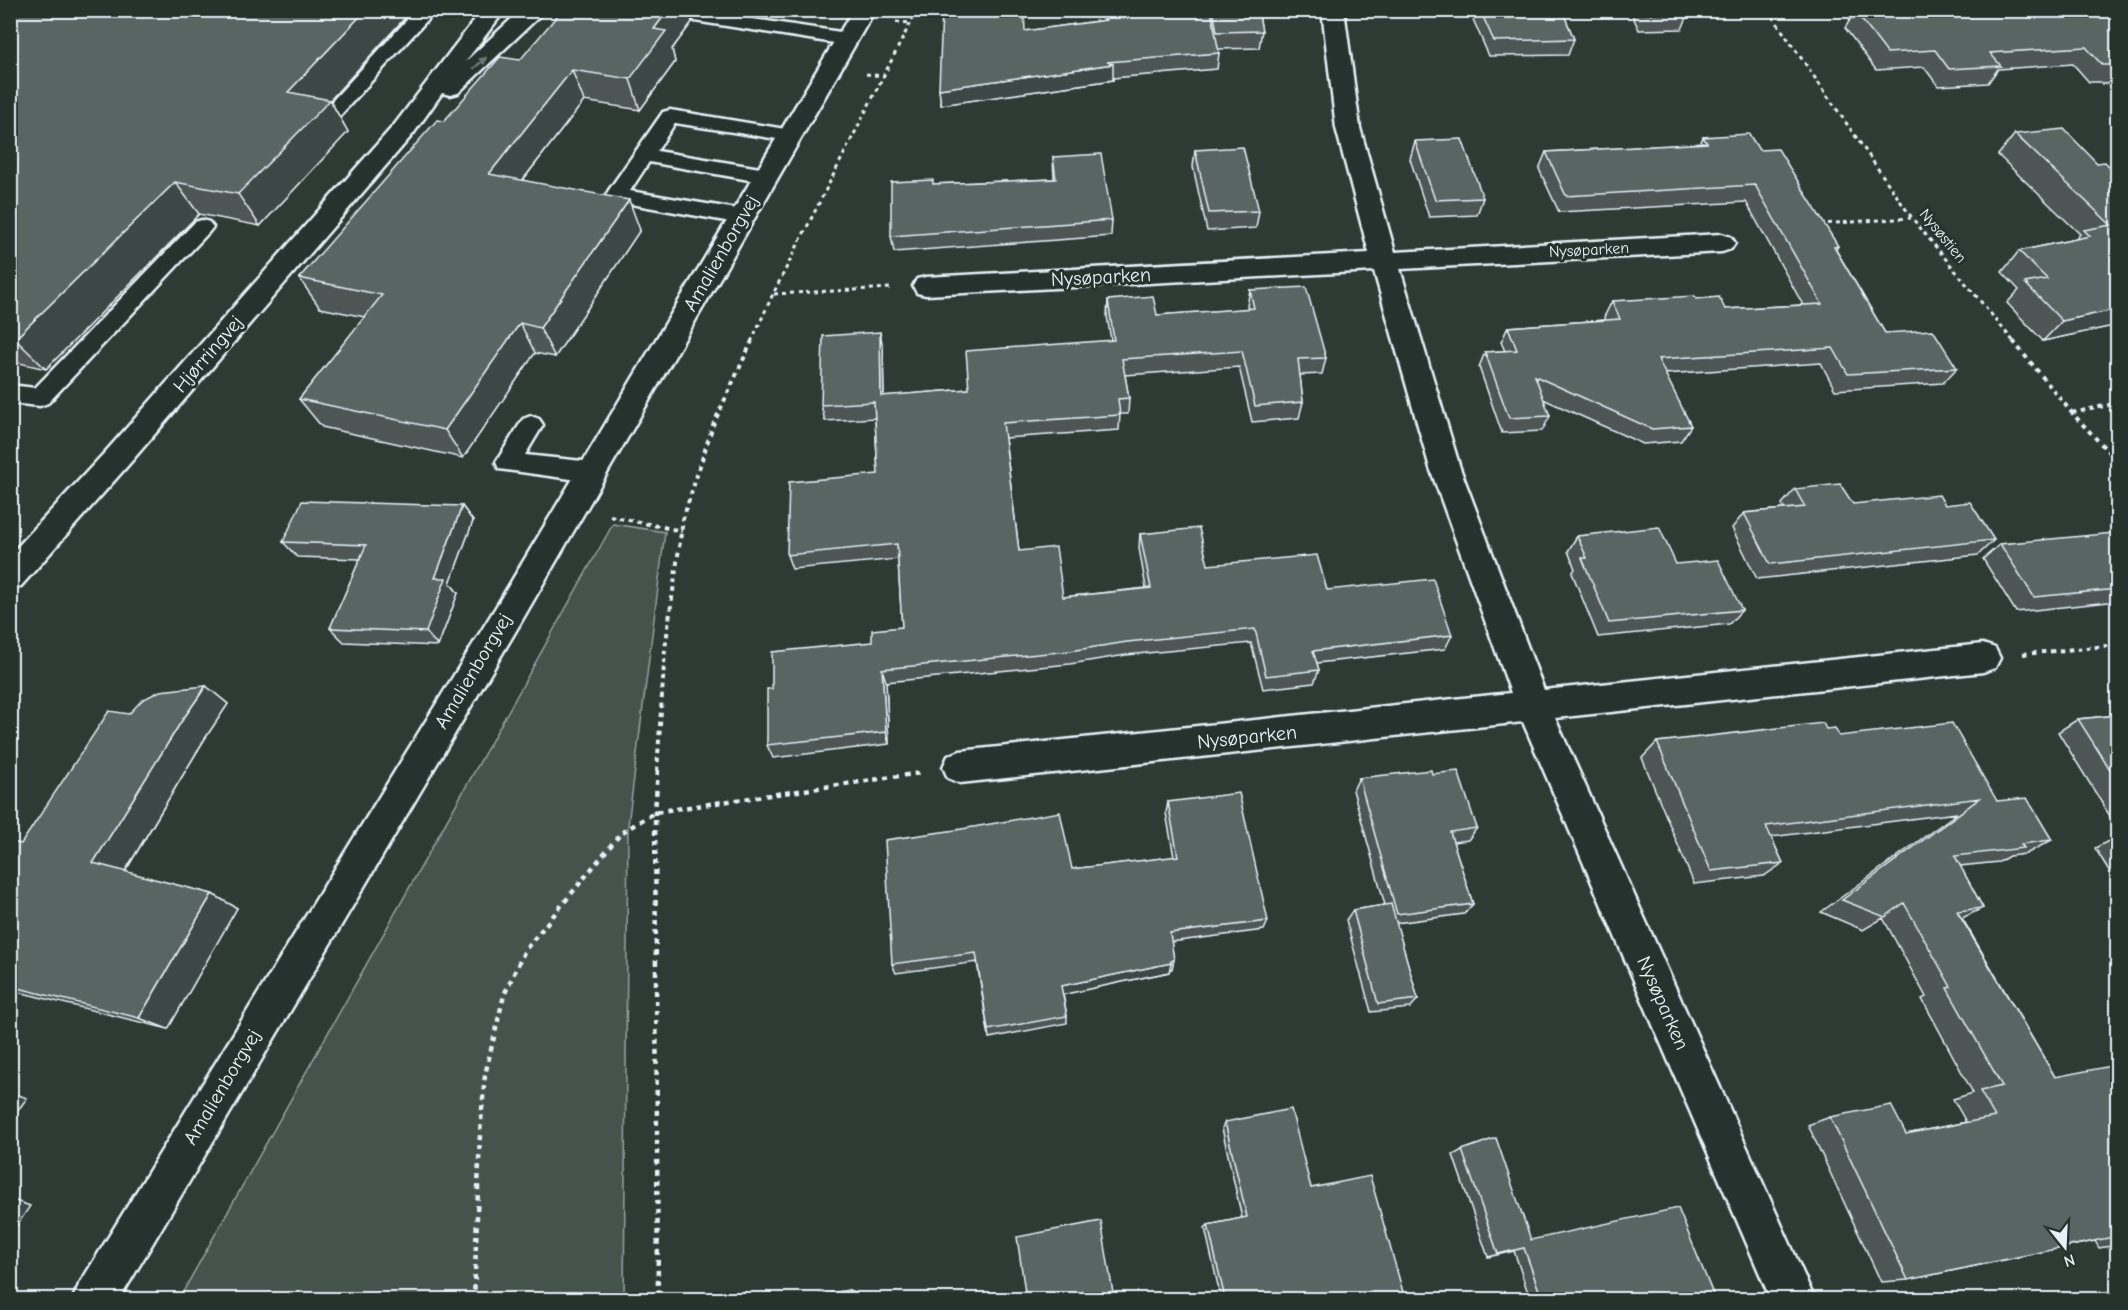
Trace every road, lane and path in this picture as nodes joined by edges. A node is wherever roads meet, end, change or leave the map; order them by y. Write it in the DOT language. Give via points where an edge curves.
graph roads {
  1 [pos="427,10"];
  2 [pos="494,10"];
  3 [pos="535,10"];
  4 [pos="704,10"];
  5 [pos="864,10"];
  6 [pos="917,10"];
  7 [pos="1333,10"];
  8 [pos="1799,10"];
  9 [pos="1769,12"];
  10 [pos="851,25"];
  11 [pos="330,116"];
  12 [pos="404,129"];
  13 [pos="790,135"];
  14 [pos="644,155"];
  15 [pos="766,176"];
  16 [pos="742,217"];
  17 [pos="1912,218"];
  18 [pos="1810,225"];
  19 [pos="202,227"];
  20 [pos="1722,243"];
  21 [pos="1384,261"];
  22 [pos="926,286"];
  23 [pos="773,294"];
  24 [pos="10,394"];
  25 [pos="2118,403"];
  26 [pos="2072,413"];
  27 [pos="531,425"];
  28 [pos="2118,462"];
  29 [pos="592,472"];
  30 [pos="571,508"];
  31 [pos="682,531"];
  32 [pos="10,577"];
  33 [pos="2118,645"];
  34 [pos="1983,658"];
  35 [pos="1533,706"];
  36 [pos="960,767"];
  37 [pos="655,812"];
  38 [pos="94,1299"];
  39 [pos="474,1299"];
  40 [pos="658,1299"];
  41 [pos="1792,1299"];
  1 -- 11 [label="lane"];
  2 -- 12 [label="street, Hjørringvej"];
  12 -- 3 [label="street, Hjørringvej, one-way"];
  4 -- 10 [label="lane" via="701,17"];
  5 -- 10 [label="street, Amalienborgvej"];
  6 -- 23 [label="path"];
  7 -- 21 [label="street, Nysøparken" via="1348,128"];
  8 -- 9 [label="path"];
  9 -- 17 [label="path, Nysøstien"];
  10 -- 13 [label="street, Amalienborgvej"];
  12 -- 32 [label="street, Hjørringvej"];
  13 -- 14 [label="lane" via="670,116"];
  13 -- 15 [label="street, Amalienborgvej"];
  14 -- 15 [label="lane"];
  14 -- 16 [label="lane" via="616,195"];
  15 -- 16 [label="street, Amalienborgvej"];
  16 -- 29 [label="street, Amalienborgvej"];
  17 -- 18 [label="path"];
  17 -- 26 [label="path, Nysøstien"];
  19 -- 24 [label="lane" via="40,397"];
  20 -- 21 [label="street, Nysøparken"];
  21 -- 22 [label="street, Nysøparken"];
  21 -- 35 [label="street, Nysøparken" via="1445,468"];
  22 -- 23 [label="path"];
  23 -- 31 [label="path" via="713,425"];
  25 -- 26 [label="path"];
  26 -- 28 [label="path, Nysøstien"];
  27 -- 29 [label="lane" via="508,462"];
  29 -- 30 [label="street, Amalienborgvej"];
  30 -- 31 [label="path"];
  30 -- 38 [label="street, Amalienborgvej"];
  31 -- 37 [label="path" via="665,650"];
  33 -- 34 [label="path"];
  34 -- 35 [label="street, Nysøparken"];
  35 -- 36 [label="street, Nysøparken"];
  35 -- 41 [label="street, Nysøparken"];
  36 -- 37 [label="path"];
  37 -- 39 [label="path" via="621,833 525,950 504,995 485,1075"];
  37 -- 40 [label="path"];
}
